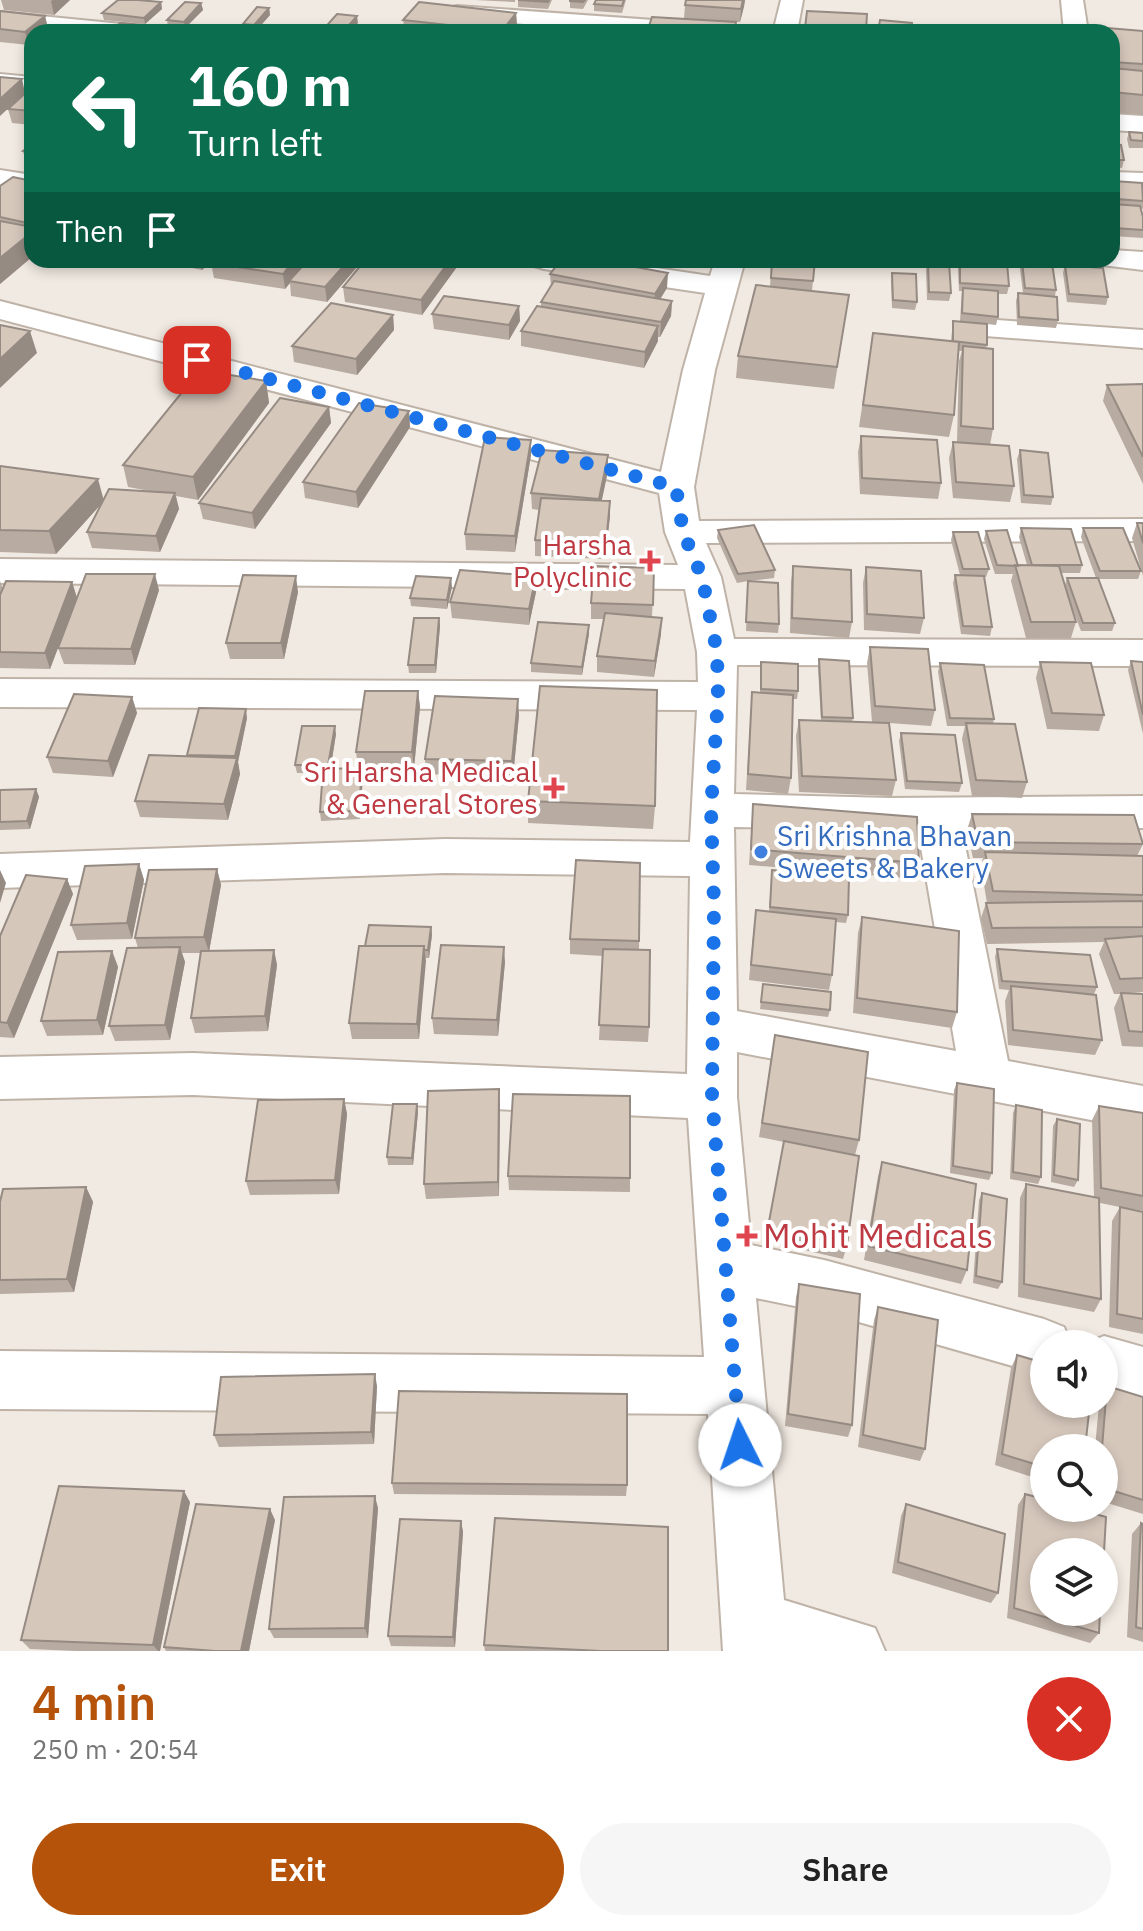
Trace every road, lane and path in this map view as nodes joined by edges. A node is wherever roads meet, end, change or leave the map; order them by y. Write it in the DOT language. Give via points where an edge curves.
graph roads {
  1 [pos="792,0"];
  2 [pos="1072,0"];
  3 [pos="427,10"];
  4 [pos="0,19"];
  5 [pos="51,24"];
  6 [pos="616,24"];
  7 [pos="787,24"];
  8 [pos="1075,24"];
  9 [pos="0,81"];
  10 [pos="24,84"];
  11 [pos="1120,123"];
  12 [pos="1143,124"];
  13 [pos="0,178"];
  14 [pos="1120,180"];
  15 [pos="1143,181"];
  16 [pos="24,182"];
  17 [pos="1120,260"];
  18 [pos="1143,261"];
  19 [pos="648,268"];
  20 [pos="726,274"];
  21 [pos="0,310"];
  22 [pos="983,328"];
  23 [pos="1143,339"];
  24 [pos="676,487"];
  25 [pos="1143,530"];
  26 [pos="683,532"];
  27 [pos="0,571"];
  28 [pos="702,577"];
  29 [pos="717,652"];
  30 [pos="1143,653"];
  31 [pos="0,693"];
  32 [pos="718,696"];
  33 [pos="711,810"];
  34 [pos="1143,812"];
  35 [pos="937,814"];
  36 [pos="712,860"];
  37 [pos="0,871"];
  38 [pos="714,1027"];
  39 [pos="0,1078"];
  40 [pos="986,1079"];
  41 [pos="712,1097"];
  42 [pos="1143,1108"];
  43 [pos="725,1266"];
  44 [pos="1030,1343"];
  45 [pos="1118,1368"];
  46 [pos="1143,1375"];
  47 [pos="0,1380"];
  48 [pos="735,1386"];
  49 [pos="754,1637"];
  50 [pos="852,1651"];
  1 -- 7 [label="street"];
  2 -- 8 [label="street"];
  3 -- 6 [label="street"];
  4 -- 5 [label="street"];
  9 -- 10 [label="street"];
  11 -- 12 [label="street"];
  13 -- 16 [label="street"];
  14 -- 15 [label="street"];
  17 -- 18 [label="street"];
  19 -- 20 [label="street"];
  20 -- 24 [label="street" via="699,370"];
  21 -- 24 [label="street"];
  22 -- 23 [label="street"];
  24 -- 26 [label="street"];
  25 -- 26 [label="street"];
  26 -- 28 [label="street"];
  27 -- 28 [label="street"];
  28 -- 29 [label="street"];
  29 -- 30 [label="street"];
  29 -- 32 [label="street"];
  31 -- 32 [label="street"];
  32 -- 33 [label="street"];
  33 -- 35 [label="street"];
  33 -- 36 [label="street"];
  34 -- 35 [label="street"];
  35 -- 40 [label="street"];
  36 -- 37 [label="street" via="608,855 321,859"];
  36 -- 38 [label="street"];
  38 -- 40 [label="street"];
  38 -- 41 [label="street"];
  39 -- 41 [label="street" via="193,1074"];
  40 -- 42 [label="street"];
  41 -- 43 [label="street"];
  43 -- 44 [label="street" via="824,1286"];
  43 -- 48 [label="street"];
  45 -- 46 [label="street"];
  47 -- 48 [label="street"];
  48 -- 49 [label="street"];
  49 -- 50 [label="street"];
}
